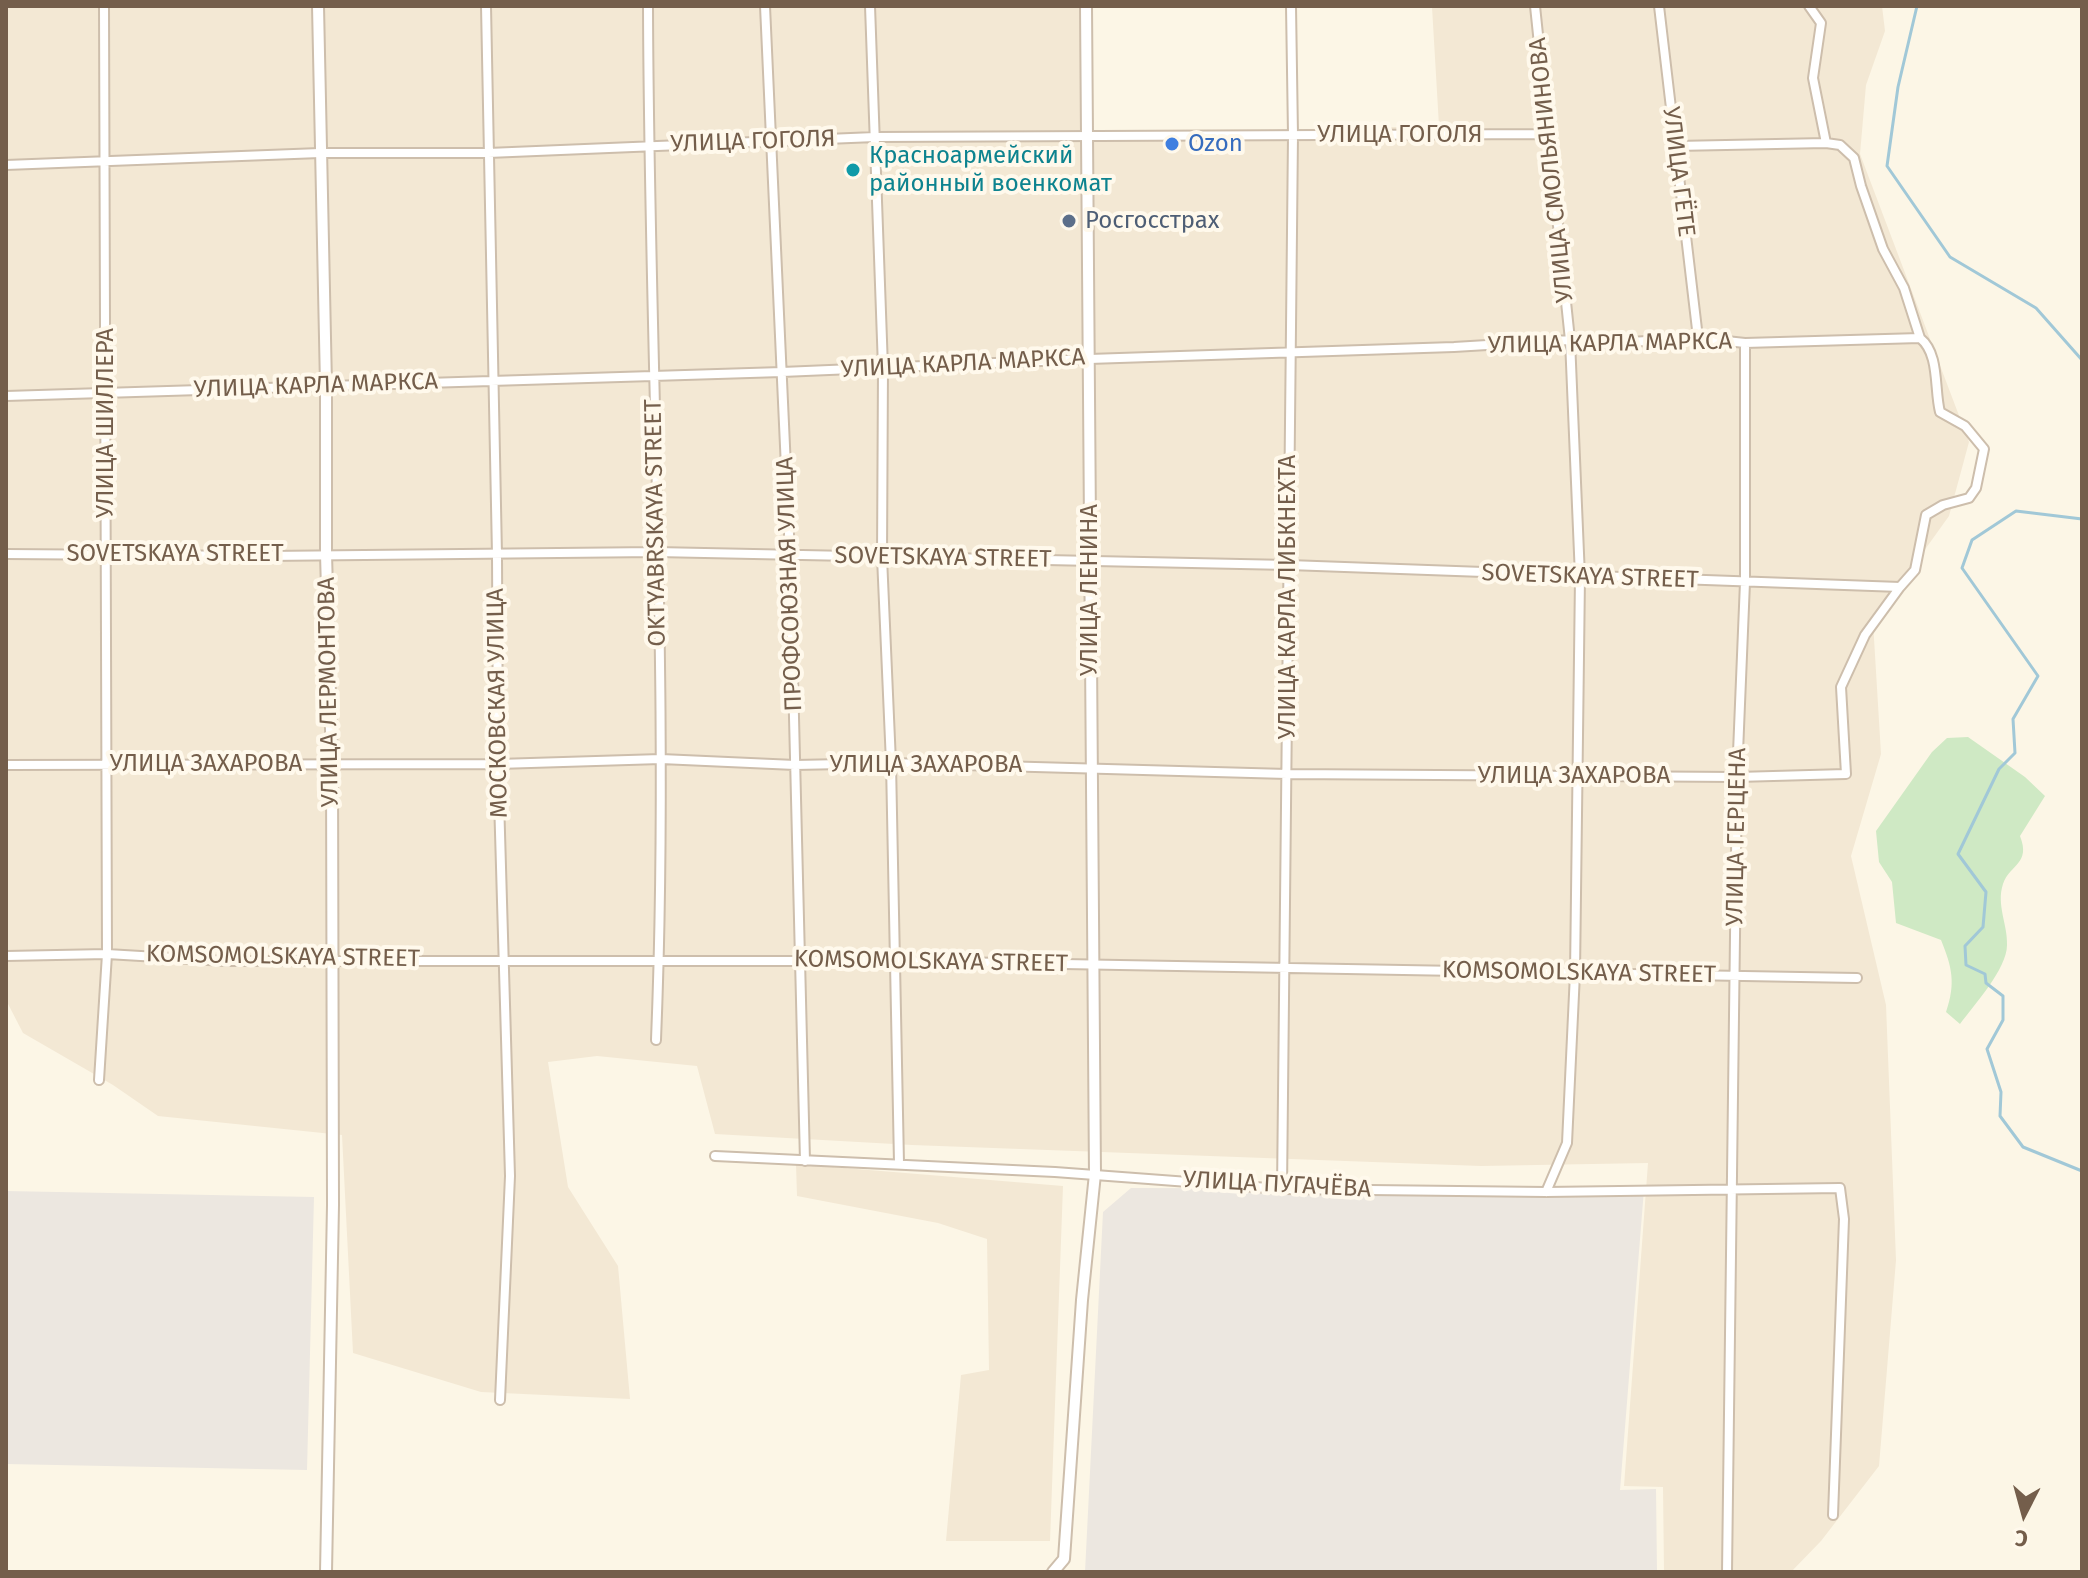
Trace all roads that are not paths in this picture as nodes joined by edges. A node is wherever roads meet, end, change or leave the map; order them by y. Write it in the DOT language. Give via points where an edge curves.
graph roads {
  1 [pos="104,6"];
  2 [pos="318,6"];
  3 [pos="486,6"];
  4 [pos="648,6"];
  5 [pos="765,6"];
  6 [pos="870,6"];
  7 [pos="1086,6"];
  8 [pos="1291,6"];
  9 [pos="1535,6"];
  10 [pos="1659,6"];
  11 [pos="1809,6"];
  12 [pos="1548,134"];
  13 [pos="1293,135"];
  14 [pos="875,137"];
  15 [pos="1086,137"];
  16 [pos="772,143"];
  17 [pos="1826,143"];
  18 [pos="648,146"];
  19 [pos="1676,146"];
  20 [pos="320,153"];
  21 [pos="488,153"];
  22 [pos="106,162"];
  23 [pos="6,165"];
  24 [pos="1698,338"];
  25 [pos="1920,338"];
  26 [pos="1570,340"];
  27 [pos="1745,343"];
  28 [pos="1289,352"];
  29 [pos="1089,359"];
  30 [pos="883,368"];
  31 [pos="782,372"];
  32 [pos="654,374"];
  33 [pos="492,380"];
  34 [pos="326,385"];
  35 [pos="106,393"];
  36 [pos="6,396"];
  37 [pos="656,552"];
  38 [pos="6,554"];
  39 [pos="105,554"];
  40 [pos="326,554"];
  41 [pos="497,555"];
  42 [pos="790,556"];
  43 [pos="882,557"];
  44 [pos="1091,561"];
  45 [pos="1289,565"];
  46 [pos="1580,577"];
  47 [pos="1745,582"];
  48 [pos="1900,587"];
  49 [pos="661,759"];
  50 [pos="891,763"];
  51 [pos="107,764"];
  52 [pos="332,764"];
  53 [pos="498,764"];
  54 [pos="6,765"];
  55 [pos="795,765"];
  56 [pos="1091,767"];
  57 [pos="1287,774"];
  58 [pos="1577,775"];
  59 [pos="1737,777"];
  60 [pos="107,954"];
  61 [pos="6,956"];
  62 [pos="331,959"];
  63 [pos="503,960"];
  64 [pos="659,960"];
  65 [pos="801,961"];
  66 [pos="893,961"];
  67 [pos="1092,964"];
  68 [pos="1286,969"];
  69 [pos="1575,973"];
  70 [pos="1734,975"];
  71 [pos="1857,978"];
  72 [pos="656,1040"];
  73 [pos="99,1080"];
  74 [pos="715,1156"];
  75 [pos="805,1161"];
  76 [pos="899,1163"];
  77 [pos="1095,1174"];
  78 [pos="1732,1188"];
  79 [pos="1282,1189"];
  80 [pos="1546,1192"];
  81 [pos="500,1400"];
  82 [pos="1833,1515"];
  83 [pos="1064,1559"];
  84 [pos="326,1572"];
  85 [pos="1053,1572"];
  86 [pos="1064,1572"];
  87 [pos="1727,1572"];
  1 -- 22 [label="street, УЛИЦА ШИЛЛЕРА"];
  2 -- 20 [label="street, УЛИЦА ЛЕРМОНТОВА"];
  3 -- 21 [label="street, МОСКОВСКАЯ УЛИЦА"];
  4 -- 18 [label="street, OKTYABRSKAYA STREET"];
  5 -- 16 [label="street, ПРОФСОЮЗНАЯ УЛИЦА"];
  6 -- 14 [label="street"];
  7 -- 15 [label="street, УЛИЦА ЛЕНИНА"];
  8 -- 13 [label="street, УЛИЦА КАРЛА ЛИБКНЕХТА"];
  9 -- 12 [label="street, УЛИЦА СМОЛЬЯНИНОВА"];
  10 -- 19 [label="street, УЛИЦА ГЁТЕ"];
  11 -- 17 [label="street" via="1821,23 1813,78"];
  12 -- 13 [label="street, УЛИЦА ГОГОЛЯ"];
  12 -- 26 [label="street, УЛИЦА СМОЛЬЯНИНОВА"];
  13 -- 15 [label="street, УЛИЦА ГОГОЛЯ"];
  13 -- 28 [label="street, УЛИЦА КАРЛА ЛИБКНЕХТА"];
  14 -- 15 [label="street, УЛИЦА ГОГОЛЯ"];
  14 -- 16 [label="street, УЛИЦА ГОГОЛЯ"];
  14 -- 30 [label="street"];
  15 -- 29 [label="street, УЛИЦА ЛЕНИНА"];
  16 -- 18 [label="street, УЛИЦА ГОГОЛЯ"];
  16 -- 31 [label="street, ПРОФСОЮЗНАЯ УЛИЦА"];
  17 -- 19 [label="street"];
  17 -- 25 [label="street" via="1840,145 1854,158"];
  18 -- 21 [label="street, УЛИЦА ГОГОЛЯ"];
  18 -- 32 [label="street, OKTYABRSKAYA STREET"];
  19 -- 24 [label="street, УЛИЦА ГЁТЕ"];
  20 -- 21 [label="street, УЛИЦА ГОГОЛЯ"];
  20 -- 22 [label="street, УЛИЦА ГОГОЛЯ"];
  20 -- 34 [label="street, УЛИЦА ЛЕРМОНТОВА"];
  21 -- 33 [label="street, МОСКОВСКАЯ УЛИЦА"];
  22 -- 23 [label="street, УЛИЦА ГОГОЛЯ"];
  22 -- 35 [label="street, УЛИЦА ШИЛЛЕРА"];
  24 -- 26 [label="street, УЛИЦА КАРЛА МАРКСА" via="1596,344"];
  24 -- 27 [label="street, УЛИЦА КАРЛА МАРКСА"];
  25 -- 27 [label="street, УЛИЦА КАРЛА МАРКСА"];
  25 -- 48 [label="street" via="1934,364 1940,412 1965,426 1984,449 1969,498 1926,515 1915,570"];
  26 -- 28 [label="street, УЛИЦА КАРЛА МАРКСА"];
  26 -- 46 [label="street, УЛИЦА СМОЛЬЯНИНОВА"];
  27 -- 47 [label="street, УЛИЦА ГЕРЦЕНА"];
  28 -- 29 [label="street, УЛИЦА КАРЛА МАРКСА"];
  28 -- 45 [label="street, УЛИЦА КАРЛА ЛИБКНЕХТА"];
  29 -- 30 [label="street, УЛИЦА КАРЛА МАРКСА"];
  29 -- 44 [label="street, УЛИЦА ЛЕНИНА"];
  30 -- 31 [label="street, УЛИЦА КАРЛА МАРКСА"];
  30 -- 43 [label="street"];
  31 -- 32 [label="street, УЛИЦА КАРЛА МАРКСА"];
  31 -- 42 [label="street, ПРОФСОЮЗНАЯ УЛИЦА"];
  32 -- 33 [label="street, УЛИЦА КАРЛА МАРКСА"];
  32 -- 37 [label="street, OKTYABRSKAYA STREET"];
  33 -- 34 [label="street, УЛИЦА КАРЛА МАРКСА"];
  33 -- 41 [label="street, МОСКОВСКАЯ УЛИЦА"];
  34 -- 35 [label="street, УЛИЦА КАРЛА МАРКСА"];
  34 -- 40 [label="street, УЛИЦА ЛЕРМОНТОВА"];
  35 -- 36 [label="street, УЛИЦА КАРЛА МАРКСА"];
  35 -- 39 [label="street, УЛИЦА ШИЛЛЕРА"];
  37 -- 41 [label="street, SOVETSKAYA STREET"];
  37 -- 42 [label="street, SOVETSKAYA STREET"];
  37 -- 49 [label="street, OKTYABRSKAYA STREET"];
  38 -- 39 [label="street, SOVETSKAYA STREET"];
  39 -- 40 [label="street, SOVETSKAYA STREET"];
  39 -- 51 [label="street, УЛИЦА ШИЛЛЕРА"];
  40 -- 41 [label="street, SOVETSKAYA STREET"];
  40 -- 52 [label="street, УЛИЦА ЛЕРМОНТОВА"];
  41 -- 53 [label="street, МОСКОВСКАЯ УЛИЦА"];
  42 -- 43 [label="street, SOVETSKAYA STREET"];
  42 -- 55 [label="street, ПРОФСОЮЗНАЯ УЛИЦА"];
  43 -- 44 [label="street, SOVETSKAYA STREET"];
  43 -- 50 [label="street"];
  44 -- 45 [label="street, SOVETSKAYA STREET"];
  44 -- 56 [label="street, УЛИЦА ЛЕНИНА"];
  45 -- 46 [label="street, SOVETSKAYA STREET"];
  45 -- 57 [label="street, УЛИЦА КАРЛА ЛИБКНЕХТА"];
  46 -- 47 [label="street, SOVETSKAYA STREET"];
  46 -- 58 [label="street, УЛИЦА СМОЛЬЯНИНОВА"];
  47 -- 48 [label="street, SOVETSKAYA STREET"];
  47 -- 59 [label="street, УЛИЦА ГЕРЦЕНА"];
  48 -- 59 [label="street, УЛИЦА ЗАХАРОВА" via="1865,635 1841,687 1846,774"];
  49 -- 53 [label="street, УЛИЦА ЗАХАРОВА"];
  49 -- 55 [label="street, УЛИЦА ЗАХАРОВА"];
  49 -- 64 [label="street, OKTYABRSKAYA STREET"];
  50 -- 55 [label="street, УЛИЦА ЗАХАРОВА"];
  50 -- 56 [label="street, УЛИЦА ЗАХАРОВА"];
  50 -- 66 [label="street"];
  51 -- 52 [label="street, УЛИЦА ЗАХАРОВА"];
  51 -- 54 [label="street, УЛИЦА ЗАХАРОВА"];
  51 -- 60 [label="street, УЛИЦА ШИЛЛЕРА"];
  52 -- 53 [label="street, УЛИЦА ЗАХАРОВА"];
  52 -- 62 [label="street, УЛИЦА ЛЕРМОНТОВА"];
  53 -- 63 [label="street, МОСКОВСКАЯ УЛИЦА"];
  55 -- 65 [label="street, ПРОФСОЮЗНАЯ УЛИЦА"];
  56 -- 57 [label="street, УЛИЦА ЗАХАРОВА"];
  56 -- 67 [label="street, УЛИЦА ЛЕНИНА"];
  57 -- 58 [label="street, УЛИЦА ЗАХАРОВА"];
  57 -- 68 [label="street, УЛИЦА КАРЛА ЛИБКНЕХТА"];
  58 -- 59 [label="street, УЛИЦА ЗАХАРОВА"];
  58 -- 69 [label="street, УЛИЦА СМОЛЬЯНИНОВА"];
  59 -- 70 [label="street, УЛИЦА ГЕРЦЕНА"];
  60 -- 61 [label="street, KOMSOMOLSKAYA STREET"];
  60 -- 62 [label="street, KOMSOMOLSKAYA STREET" via="225,961"];
  60 -- 73 [label="street, УЛИЦА ШИЛЛЕРА"];
  62 -- 63 [label="street, KOMSOMOLSKAYA STREET"];
  62 -- 84 [label="street, УЛИЦА ЛЕРМОНТОВА" via="333,1205"];
  63 -- 64 [label="street, KOMSOMOLSKAYA STREET"];
  63 -- 81 [label="street, МОСКОВСКАЯ УЛИЦА" via="510,1176"];
  64 -- 65 [label="street, KOMSOMOLSKAYA STREET"];
  64 -- 72 [label="street, OKTYABRSKAYA STREET"];
  65 -- 66 [label="street, KOMSOMOLSKAYA STREET"];
  65 -- 75 [label="street, ПРОФСОЮЗНАЯ УЛИЦА"];
  66 -- 67 [label="street, KOMSOMOLSKAYA STREET"];
  66 -- 76 [label="street"];
  67 -- 68 [label="street, KOMSOMOLSKAYA STREET"];
  67 -- 77 [label="street, УЛИЦА ЛЕНИНА"];
  68 -- 69 [label="street, KOMSOMOLSKAYA STREET"];
  68 -- 79 [label="street, УЛИЦА КАРЛА ЛИБКНЕХТА"];
  69 -- 70 [label="street, KOMSOMOLSKAYA STREET"];
  69 -- 80 [label="street, УЛИЦА СМОЛЬЯНИНОВА" via="1567,1143"];
  70 -- 71 [label="street, KOMSOMOLSKAYA STREET"];
  70 -- 78 [label="street, УЛИЦА ГЕРЦЕНА"];
  74 -- 75 [label="street, УЛИЦА ПУГАЧЁВА"];
  75 -- 76 [label="street, УЛИЦА ПУГАЧЁВА"];
  76 -- 77 [label="street, УЛИЦА ПУГАЧЁВА"];
  77 -- 79 [label="street, УЛИЦА ПУГАЧЁВА"];
  77 -- 83 [label="street, УЛИЦА ЛЕНИНА"];
  78 -- 80 [label="street, УЛИЦА ПУГАЧЁВА"];
  78 -- 82 [label="street, УЛИЦА ПУГАЧЁВА" via="1840,1188 1844,1219"];
  78 -- 87 [label="street, УЛИЦА ГЕРЦЕНА"];
  79 -- 80 [label="street, УЛИЦА ПУГАЧЁВА"];
  83 -- 85 [label="street"];
  83 -- 86 [label="street"];
}
